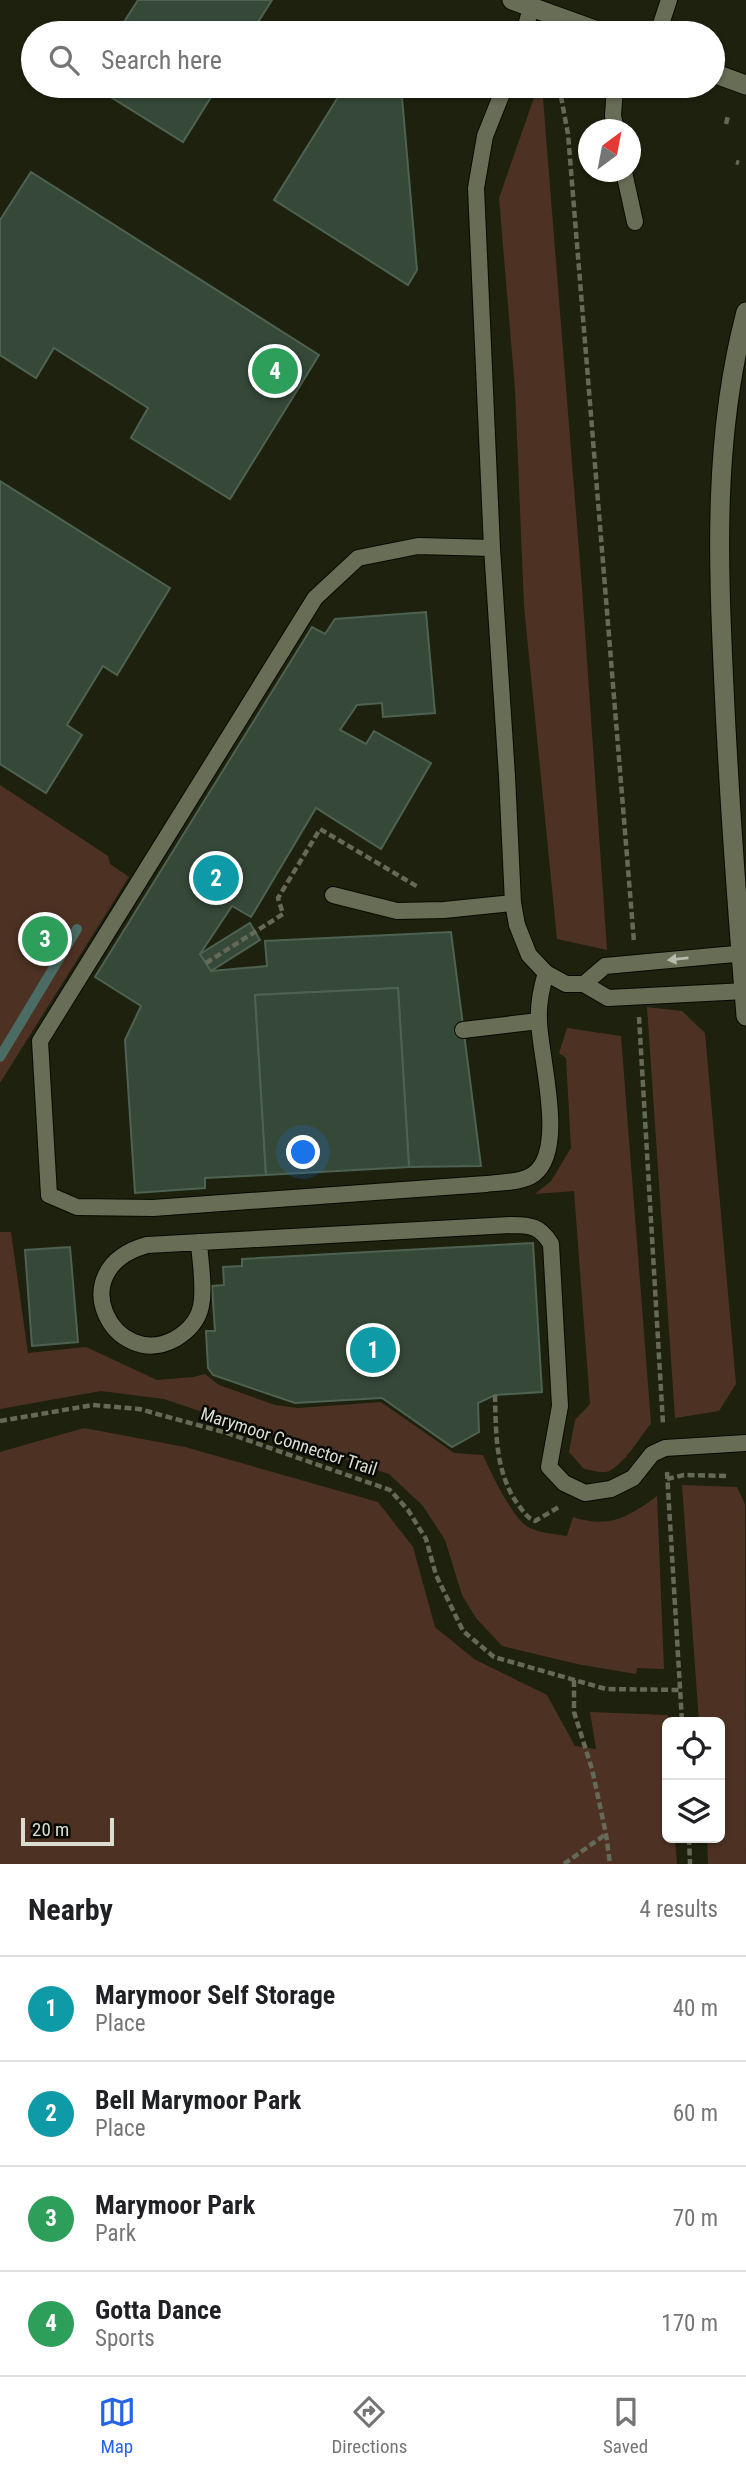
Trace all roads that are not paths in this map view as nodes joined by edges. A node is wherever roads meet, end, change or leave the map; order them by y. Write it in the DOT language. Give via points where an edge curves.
graph roads {
  1 [pos="512,0"];
  2 [pos="669,0"];
  3 [pos="531,8"];
  4 [pos="527,21"];
  5 [pos="568,21"];
  6 [pos="662,21"];
  7 [pos="725,77"];
  8 [pos="746,85"];
  9 [pos="500,98"];
  10 [pos="614,98"];
  11 [pos="614,119"];
  12 [pos="626,182"];
  13 [pos="635,222"];
  14 [pos="746,312"];
  15 [pos="742,346"];
  16 [pos="492,548"];
  17 [pos="334,895"];
  18 [pos="513,903"];
  19 [pos="743,953"];
  20 [pos="547,973"];
  21 [pos="583,984"];
  22 [pos="745,991"];
  23 [pos="746,1016"];
  24 [pos="539,1021"];
  25 [pos="463,1030"];
  26 [pos="199,1242"];
  27 [pos="746,1443"];
  1 -- 3 [label="main road"];
  2 -- 6 [label="lane"];
  3 -- 4 [label="lane"];
  3 -- 5 [label="main road"];
  7 -- 8 [label="main road"];
  9 -- 16 [label="lane" via="485,136 476,188"];
  10 -- 11 [label="lane"];
  12 -- 13 [label="lane"];
  14 -- 15 [label="main road"];
  15 -- 19 [label="main road" via="720,466 718,570"];
  16 -- 18 [label="lane"];
  16 -- 24 [label="lane" via="418,546 358,558 315,598 40,1041 48,1195 77,1207 153,1208 486,1184 533,1175 546,1159 550,1125"];
  17 -- 18 [label="lane" via="397,911"];
  18 -- 20 [label="lane" via="529,955"];
  19 -- 21 [label="lane, one-way" via="605,966"];
  19 -- 22 [label="main road"];
  20 -- 21 [label="lane" via="566,984"];
  20 -- 24 [label="lane" via="540,992"];
  21 -- 22 [label="lane" via="608,998"];
  22 -- 23 [label="main road"];
  24 -- 25 [label="lane"];
  26 -- 26 [label="lane" via="147,1245 118,1257 102,1286 102,1304 119,1333 134,1342 168,1343 194,1322 201,1308"];
  26 -- 27 [label="lane" via="532,1225 543,1231 551,1244 560,1406 549,1467 564,1483 585,1493 611,1489 632,1478 652,1454 666,1448"];
}
